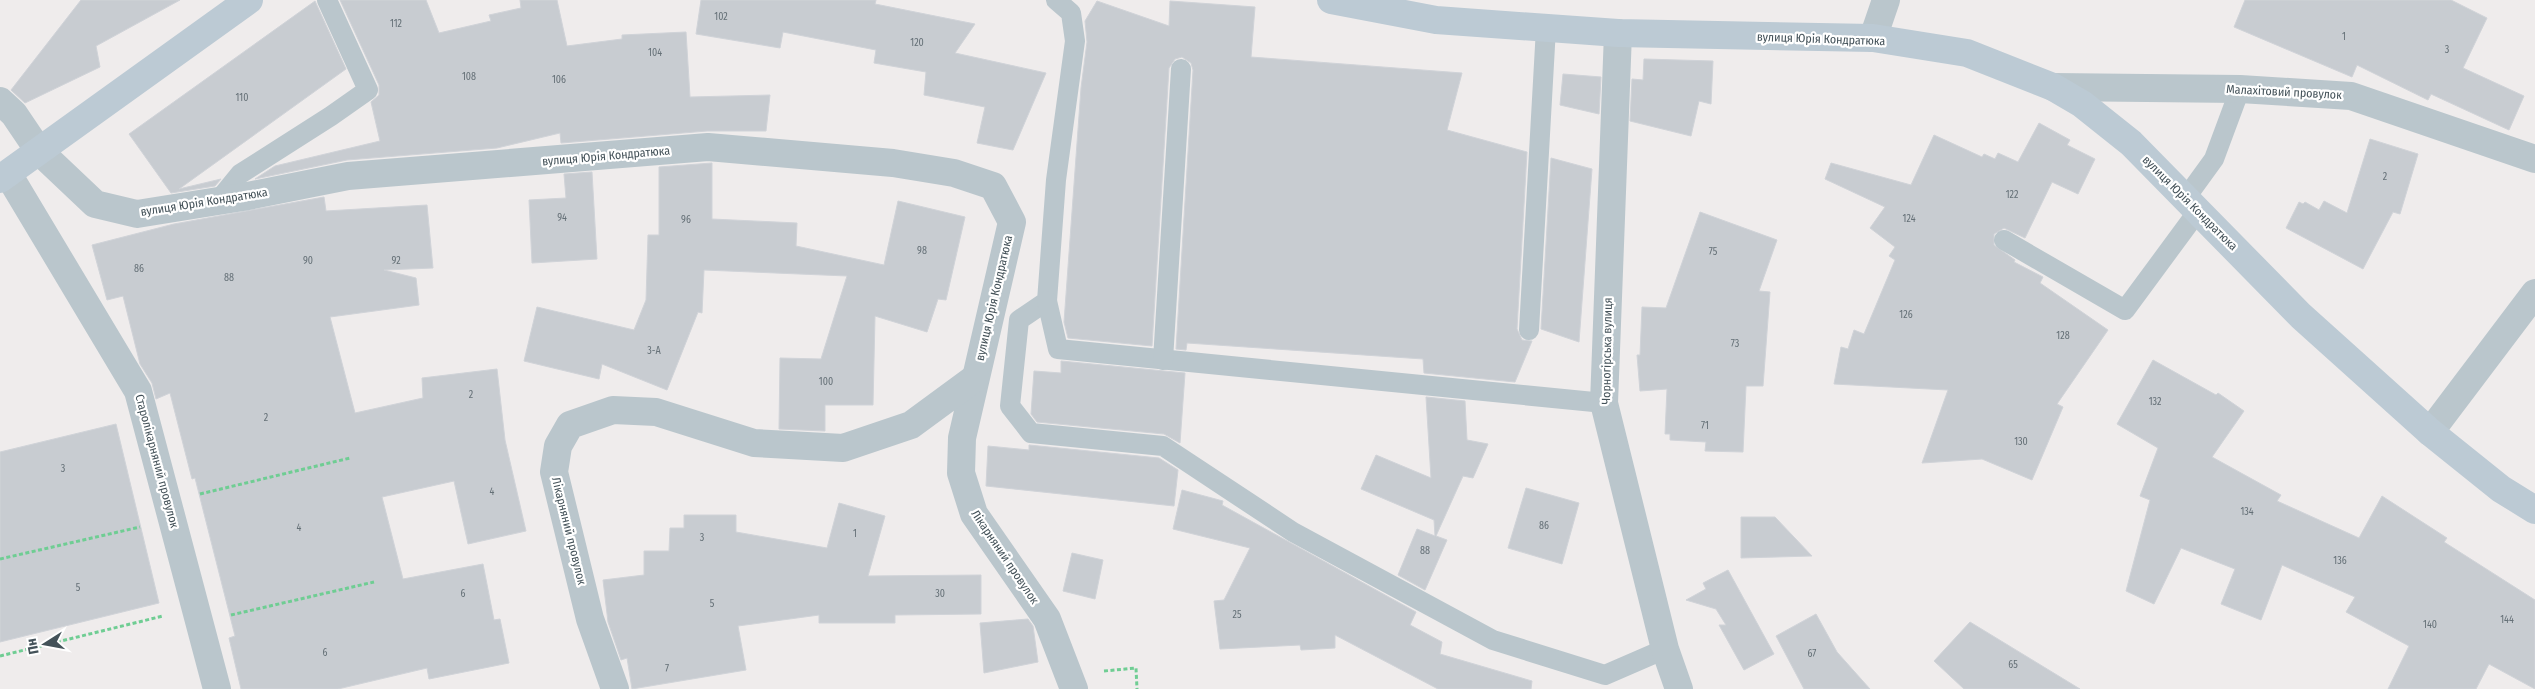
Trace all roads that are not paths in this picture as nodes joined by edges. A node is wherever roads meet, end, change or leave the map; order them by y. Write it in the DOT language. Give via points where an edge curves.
graph roads {
  1 [pos="249,0"];
  2 [pos="327,0"];
  3 [pos="1056,0"];
  4 [pos="1332,0"];
  5 [pos="1886,0"];
  6 [pos="1546,28"];
  7 [pos="1618,33"];
  8 [pos="1873,38"];
  9 [pos="1181,70"];
  10 [pos="2053,87"];
  11 [pos="2240,89"];
  12 [pos="0,101"];
  13 [pos="39,152"];
  14 [pos="2535,159"];
  15 [pos="4,177"];
  16 [pos="218,201"];
  17 [pos="2192,205"];
  18 [pos="2004,240"];
  19 [pos="2535,293"];
  20 [pos="1047,301"];
  21 [pos="1529,330"];
  22 [pos="1163,360"];
  23 [pos="975,378"];
  24 [pos="1604,403"];
  25 [pos="2430,432"];
  26 [pos="2535,510"];
  27 [pos="1664,649"];
  28 [pos="217,689"];
  29 [pos="614,689"];
  30 [pos="1074,689"];
  31 [pos="1679,689"];
  1 -- 13 [label="street"];
  2 -- 16 [label="lane" via="368,90 240,174"];
  3 -- 20 [label="lane" via="1071,13 1075,41 1056,180"];
  4 -- 6 [label="street, вулиця Юрія Кондратюка" via="1436,20"];
  5 -- 8 [label="street"];
  6 -- 7 [label="street, вулиця Юрія Кондратюка"];
  6 -- 21 [label="lane"];
  7 -- 8 [label="street, вулиця Юрія Кондратюка"];
  7 -- 24 [label="street, Чорногірська вулиця"];
  8 -- 10 [label="street, вулиця Юрія Кондратюка" via="1967,53"];
  9 -- 22 [label="lane"];
  10 -- 11 [label="street, Малахітовий провулок"];
  10 -- 17 [label="street, вулиця Юрія Кондратюка" via="2082,104 2131,143"];
  11 -- 14 [label="street, Малахітовий провулок" via="2351,96"];
  11 -- 17 [label="lane" via="2214,159"];
  12 -- 13 [label="street, вулиця Юрія Кондратюка" via="14,114"];
  13 -- 15 [label="street"];
  13 -- 16 [label="street, вулиця Юрія Кондратюка" via="95,204 138,214"];
  15 -- 28 [label="street, Старолікарняний провулок" via="138,391"];
  16 -- 23 [label="street, вулиця Юрія Кондратюка" via="348,176 708,147 892,163 954,173 993,186 1012,222"];
  17 -- 18 [label="lane" via="2125,310"];
  17 -- 25 [label="street, вулиця Юрія Кондратюка" via="2301,316"];
  19 -- 25 [label="street"];
  20 -- 22 [label="lane" via="1058,349"];
  20 -- 27 [label="lane" via="1019,320 1010,406 1031,433 1163,446 1293,532 1493,640 1605,675"];
  22 -- 24 [label="lane"];
  23 -- 29 [label="street, Лікарняний провулок" via="912,426 844,448 754,443 656,412 613,410 570,425 558,446 554,472 590,619"];
  23 -- 30 [label="street, Лікарняний провулок" via="962,438 961,474 974,514 1047,618"];
  24 -- 27 [label="street, Чорногірська вулиця"];
  25 -- 26 [label="street, вулиця Юрія Кондратюка" via="2501,489"];
  27 -- 31 [label="street, Чорногірська вулиця"];
}
